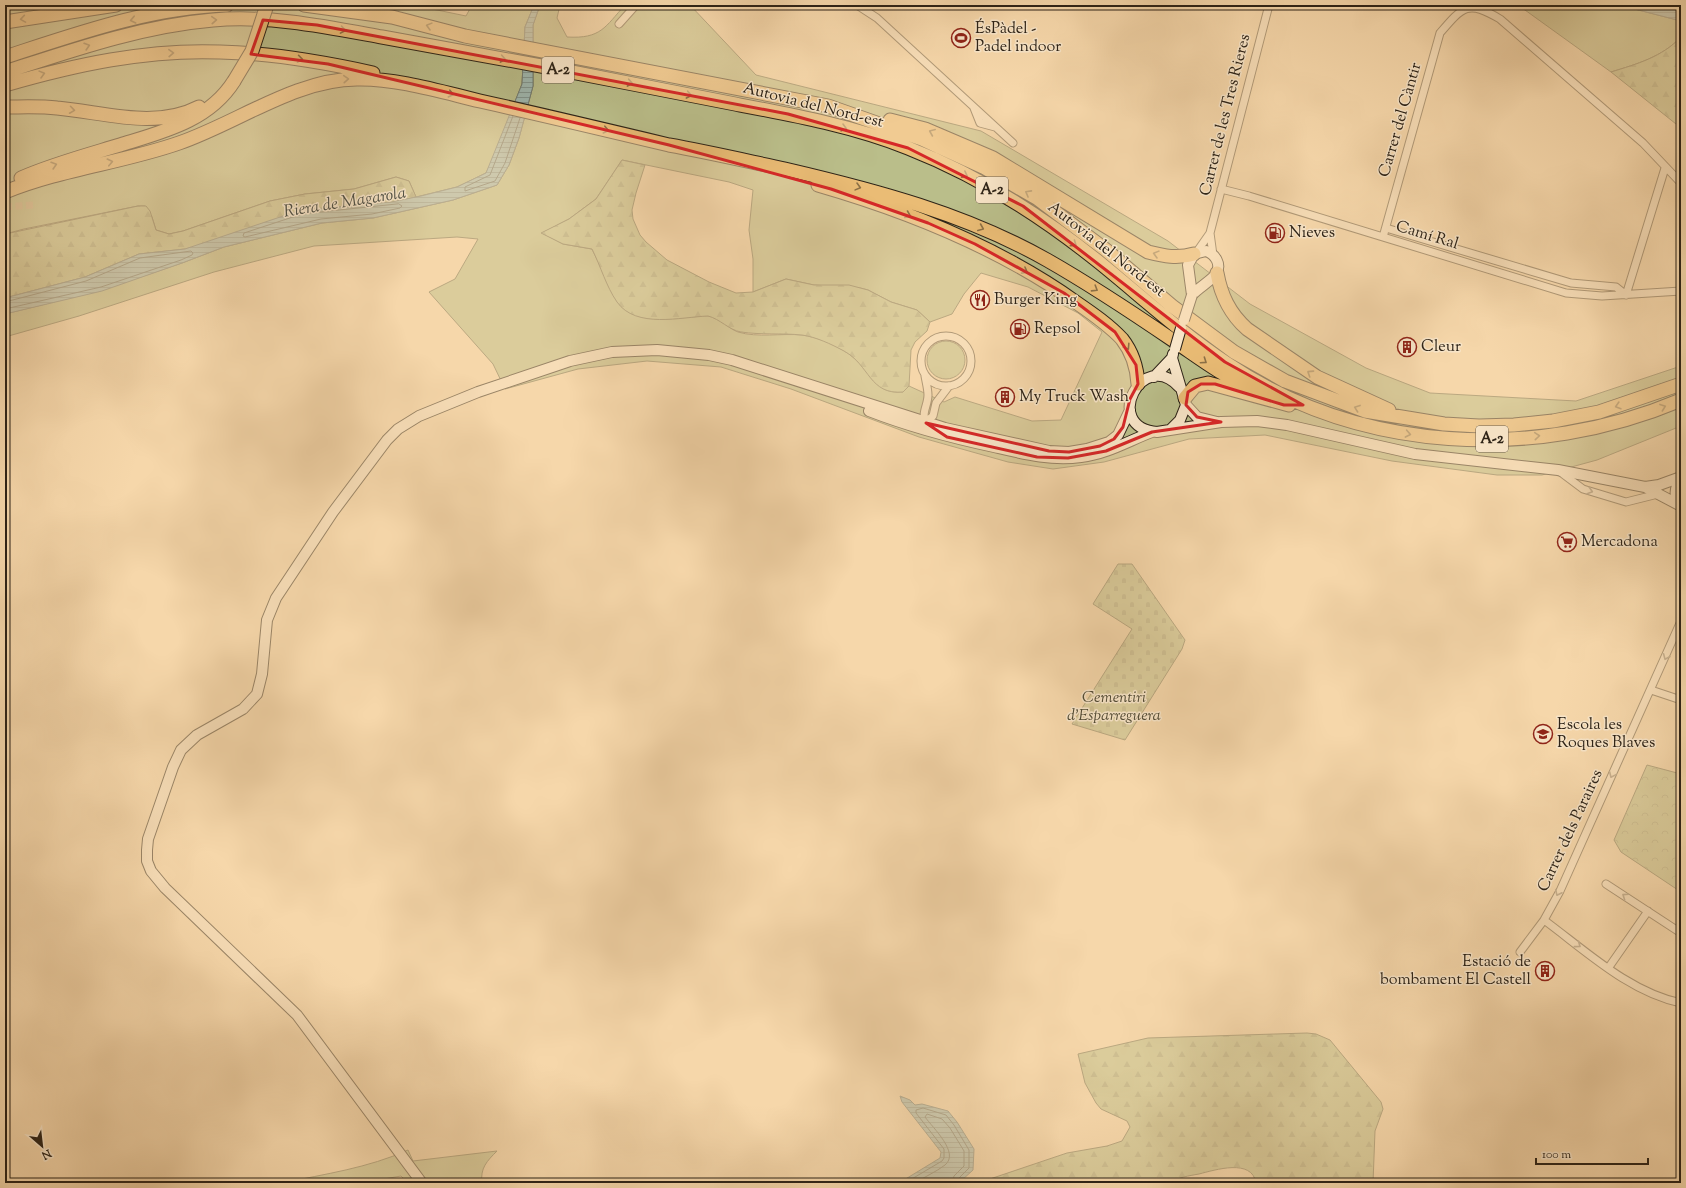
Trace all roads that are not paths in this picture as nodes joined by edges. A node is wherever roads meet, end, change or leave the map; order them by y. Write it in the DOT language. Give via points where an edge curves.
graph roads {
  1 [pos="116,5"];
  2 [pos="227,5"];
  3 [pos="267,5"];
  4 [pos="304,5"];
  5 [pos="331,5"];
  6 [pos="361,5"];
  7 [pos="636,5"];
  8 [pos="857,5"];
  9 [pos="1269,5"];
  10 [pos="348,10"];
  11 [pos="392,17"];
  12 [pos="5,22"];
  13 [pos="619,24"];
  14 [pos="5,57"];
  15 [pos="5,72"];
  16 [pos="234,81"];
  17 [pos="5,85"];
  18 [pos="413,85"];
  19 [pos="828,106"];
  20 [pos="5,107"];
  21 [pos="1013,143"];
  22 [pos="669,145"];
  23 [pos="1665,168"];
  24 [pos="1681,183"];
  25 [pos="5,185"];
  26 [pos="1221,189"];
  27 [pos="5,192"];
  28 [pos="1386,228"];
  29 [pos="1210,233"];
  30 [pos="1383,237"];
  31 [pos="1195,254"];
  32 [pos="1213,255"];
  33 [pos="1190,272"];
  34 [pos="1212,277"];
  35 [pos="1681,291"];
  36 [pos="1192,295"];
  37 [pos="1626,295"];
  38 [pos="1173,353"];
  39 [pos="925,376"];
  40 [pos="1154,377"];
  41 [pos="1138,384"];
  42 [pos="1681,384"];
  43 [pos="949,386"];
  44 [pos="1183,397"];
  45 [pos="1284,397"];
  46 [pos="1681,400"];
  47 [pos="1303,406"];
  48 [pos="924,409"];
  49 [pos="1130,410"];
  50 [pos="935,413"];
  51 [pos="1395,415"];
  52 [pos="904,419"];
  53 [pos="1220,422"];
  54 [pos="926,423"];
  55 [pos="1170,430"];
  56 [pos="1152,432"];
  57 [pos="946,433"];
  58 [pos="1558,470"];
  59 [pos="1681,478"];
  60 [pos="1645,487"];
  61 [pos="1658,494"];
  62 [pos="1681,506"];
  63 [pos="1681,621"];
  64 [pos="1651,690"];
  65 [pos="1681,700"];
  66 [pos="1606,884"];
  67 [pos="1648,912"];
  68 [pos="1544,920"];
  69 [pos="1681,933"];
  70 [pos="1520,952"];
  71 [pos="1609,967"];
  72 [pos="1681,1003"];
  73 [pos="422,1183"];
  1 -- 12 [label="highway, one-way"];
  2 -- 14 [label="highway, one-way" via="184,9 113,24"];
  3 -- 16 [label="highway, bridge" via="252,51"];
  4 -- 10 [label="highway, Autovia del Nord-est / A-2"];
  5 -- 10 [label="highway"];
  6 -- 11 [label="highway"];
  7 -- 13 [label="street"];
  8 -- 21 [label="street" via="877,18"];
  9 -- 26 [label="street, Carrer de les Tres Rieres"];
  10 -- 11 [label="highway, Autovia del Nord-est / A-2"];
  19 -- 11 [label="highway, Autovia del Nord-est / A-2, one-way" via="465,36"];
  15 -- 45 [label="highway, Autovia del Nord-est / A-2, one-way" via="116,37 213,20 242,19 317,25 820,121 908,148 1023,206 1097,261 1163,317 1212,353"];
  20 -- 16 [label="highway, one-way" via="56,108 117,116 174,116 194,110"];
  25 -- 16 [label="highway, one-way" via="44,168 155,134 188,121 217,102"];
  17 -- 18 [label="highway, one-way" via="45,73 100,62 155,54 219,52 273,55 328,64"];
  18 -- 22 [label="highway, one-way"];
  27 -- 18 [label="highway, one-way" via="54,176 179,143 290,94 334,80 358,79"];
  31 -- 19 [label="highway, one-way" via="1167,257 1148,252 993,158 925,129 843,107"];
  51 -- 19 [label="highway, Autovia del Nord-est / A-2, one-way" via="1365,411 1261,369 1172,306 1106,250 1038,199 982,167 922,139"];
  22 -- 41 [label="highway, one-way" via="831,189 928,223 981,247 1064,293 1105,323 1123,340 1132,355"];
  22 -- 45 [label="highway, one-way" via="712,152 901,199 1007,239 1047,260 1128,310 1219,371 1248,386"];
  23 -- 24 [label="street"];
  23 -- 28 [label="street, Carrer del Càntir" via="1643,143 1500,20 1482,9 1468,7 1455,16 1440,33"];
  23 -- 37 [label="street"];
  26 -- 29 [label="street, Carrer de les Tres Rieres"];
  26 -- 30 [label="street, Camí Ral"];
  28 -- 30 [label="street, Carrer del Càntir"];
  28 -- 37 [label="street, Camí Ral" via="1571,283 1616,287"];
  29 -- 31 [label="street, Carrer de les Tres Rieres"];
  29 -- 32 [label="street, Carrer de les Tres Rieres"];
  30 -- 37 [label="street, Camí Ral" via="1566,293 1591,296"];
  31 -- 32 [label="main road" via="1206,251"];
  31 -- 33 [label="main road" via="1189,262"];
  32 -- 34 [label="main road" via="1218,262"];
  33 -- 34 [label="main road" via="1196,279"];
  33 -- 36 [label="main road"];
  34 -- 36 [label="main road"];
  51 -- 34 [label="highway, one-way" via="1317,377 1247,329 1238,322"];
  35 -- 37 [label="street, Camí Ral"];
  36 -- 38 [label="main road, bridge"];
  38 -- 40 [label="main road"];
  38 -- 44 [label="main road"];
  39 -- 43 [label="street" via="936,384"];
  39 -- 43 [label="street" via="922,369 922,354 930,342 944,337 958,340 969,354 969,369 960,381"];
  39 -- 48 [label="street" via="928,394"];
  40 -- 41 [label="main road"];
  40 -- 44 [label="main road" via="1176,383"];
  41 -- 49 [label="main road" via="1130,399"];
  42 -- 51 [label="highway, Autovia del Nord-est / A-2, one-way" via="1599,412 1535,423 1478,426 1438,423"];
  43 -- 50 [label="street" via="936,402"];
  44 -- 47 [label="highway" via="1195,386 1208,383 1284,405"];
  44 -- 53 [label="main road" via="1197,417"];
  44 -- 55 [label="main road" via="1180,420"];
  45 -- 47 [label="highway, Autovia del Nord-est / A-2"];
  47 -- 46 [label="highway, Autovia del Nord-est / A-2, one-way" via="1359,425 1416,436 1492,439 1575,432 1632,417"];
  48 -- 52 [label="street"];
  48 -- 54 [label="street"];
  49 -- 56 [label="main road" via="1135,422"];
  49 -- 57 [label="main road" via="1123,427 1114,439 1100,446 1069,452 1049,451"];
  50 -- 54 [label="street"];
  50 -- 57 [label="street"];
  52 -- 54 [label="main road"];
  52 -- 57 [label="main road"];
  52 -- 73 [label="main road" via="755,366 709,355 657,350 624,351 570,361 478,392 411,420 387,440 287,579 267,620 262,674 257,694 243,709 189,741 181,750 148,839 147,861 151,871 165,888 297,1014"];
  53 -- 55 [label="main road"];
  53 -- 58 [label="main road" via="1257,421 1287,425 1415,454"];
  54 -- 57 [label="main road"];
  55 -- 56 [label="main road"];
  56 -- 57 [label="main road" via="1093,455 1053,459"];
  58 -- 60 [label="main road"];
  58 -- 61 [label="street, one-way" via="1583,489 1626,502"];
  59 -- 60 [label="main road"];
  59 -- 62 [label="main road" via="1676,493"];
  60 -- 61 [label="main road"];
  61 -- 62 [label="main road"];
  63 -- 64 [label="street, Carrer dels Paraires, one-way"];
  64 -- 65 [label="street"];
  64 -- 68 [label="street, Carrer dels Paraires, one-way" via="1560,891"];
  67 -- 66 [label="street, one-way"];
  67 -- 69 [label="street"];
  67 -- 71 [label="street"];
  68 -- 70 [label="street, Carrer dels Paraires"];
  68 -- 71 [label="street, one-way"];
  71 -- 72 [label="street" via="1640,989 1666,1000"];
}
